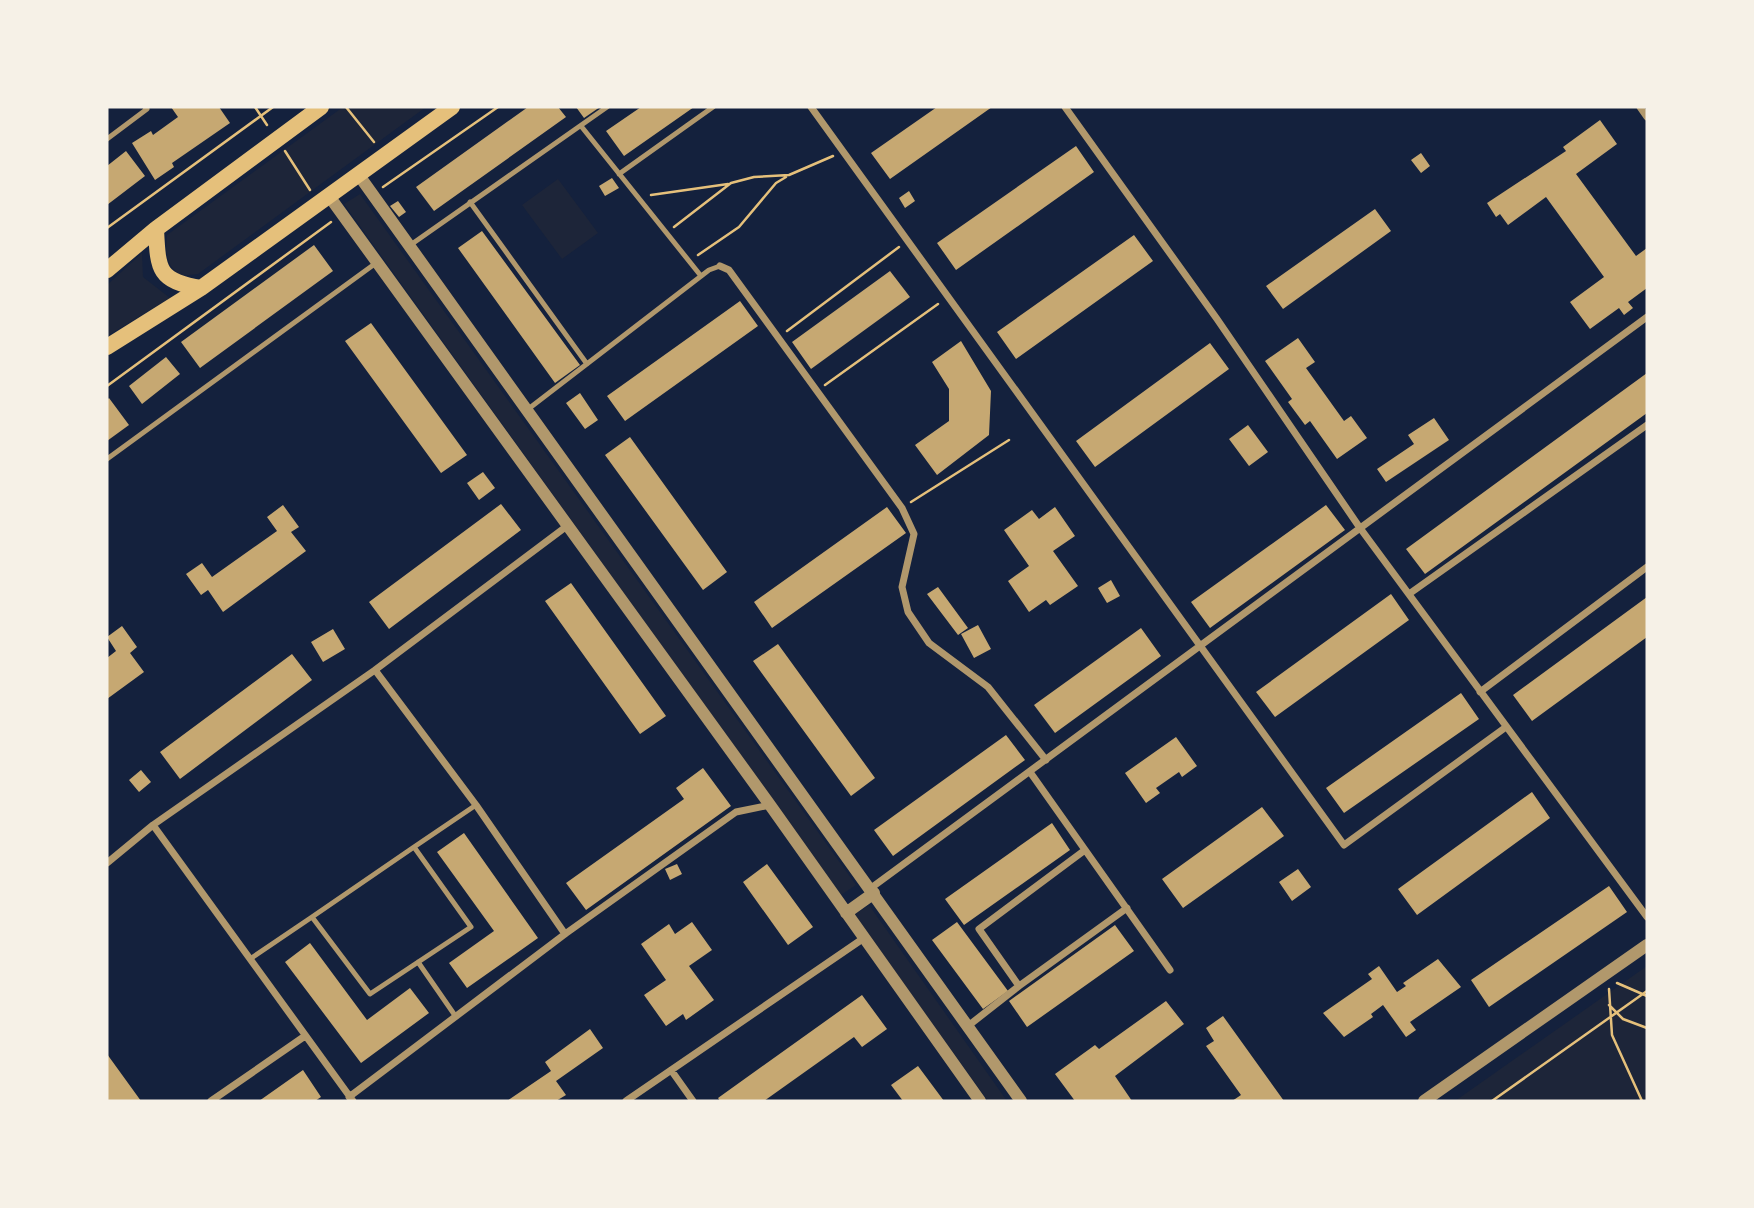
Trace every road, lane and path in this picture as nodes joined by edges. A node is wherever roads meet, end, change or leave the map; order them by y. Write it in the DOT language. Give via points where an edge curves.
graph roads {
  1 [pos="145,107"];
  2 [pos="255,107"];
  3 [pos="273,107"];
  4 [pos="321,107"];
  5 [pos="346,107"];
  6 [pos="452,107"];
  7 [pos="498,107"];
  8 [pos="607,107"];
  9 [pos="713,107"];
  10 [pos="811,107"];
  11 [pos="1065,107"];
  12 [pos="1640,107"];
  13 [pos="303,112"];
  14 [pos="261,115"];
  15 [pos="1647,117"];
  16 [pos="581,126"];
  17 [pos="107,139"];
  18 [pos="277,139"];
  19 [pos="385,156"];
  20 [pos="834,156"];
  21 [pos="358,174"];
  22 [pos="619,174"];
  23 [pos="789,175"];
  24 [pos="400,176"];
  25 [pos="731,184"];
  26 [pos="372,194"];
  27 [pos="638,197"];
  28 [pos="323,199"];
  29 [pos="470,202"];
  30 [pos="107,228"];
  31 [pos="156,229"];
  32 [pos="666,233"];
  33 [pos="908,241"];
  34 [pos="409,246"];
  35 [pos="378,261"];
  36 [pos="688,261"];
  37 [pos="719,267"];
  38 [pos="107,270"];
  39 [pos="701,276"];
  40 [pos="201,288"];
  41 [pos="938,304"];
  42 [pos="1647,317"];
  43 [pos="778,337"];
  44 [pos="107,347"];
  45 [pos="587,364"];
  46 [pos="107,386"];
  47 [pos="816,391"];
  48 [pos="527,410"];
  49 [pos="1647,425"];
  50 [pos="1009,440"];
  51 [pos="107,459"];
  52 [pos="902,508"];
  53 [pos="567,526"];
  54 [pos="1360,528"];
  55 [pos="1647,567"];
  56 [pos="1409,594"];
  57 [pos="1199,648"];
  58 [pos="375,670"];
  59 [pos="1480,692"];
  60 [pos="1506,727"];
  61 [pos="1046,760"];
  62 [pos="1030,772"];
  63 [pos="476,805"];
  64 [pos="770,805"];
  65 [pos="153,825"];
  66 [pos="414,847"];
  67 [pos="1085,850"];
  68 [pos="107,863"];
  69 [pos="872,891"];
  70 [pos="1126,908"];
  71 [pos="846,913"];
  72 [pos="312,917"];
  73 [pos="1647,917"];
  74 [pos="565,934"];
  75 [pos="864,938"];
  76 [pos="1647,945"];
  77 [pos="250,959"];
  78 [pos="418,962"];
  79 [pos="1170,970"];
  80 [pos="1608,972"];
  81 [pos="1019,986"];
  82 [pos="1646,994"];
  83 [pos="1609,1005"];
  84 [pos="1616,1014"];
  85 [pos="457,1018"];
  86 [pos="1609,1019"];
  87 [pos="968,1026"];
  88 [pos="1647,1028"];
  89 [pos="305,1036"];
  90 [pos="671,1070"];
  91 [pos="351,1099"];
  92 [pos="211,1101"];
  93 [pos="626,1101"];
  94 [pos="693,1101"];
  95 [pos="980,1101"];
  96 [pos="1021,1101"];
  97 [pos="1424,1101"];
  98 [pos="1492,1101"];
  99 [pos="1642,1101"];
  1 -- 17 [label="lane"];
  2 -- 14 [label="path"];
  3 -- 14 [label="path"];
  4 -- 13 [label="highway"];
  5 -- 19 [label="path"];
  6 -- 19 [label="highway"];
  7 -- 24 [label="path"];
  8 -- 16 [label="lane"];
  9 -- 22 [label="lane"];
  10 -- 33 [label="street"];
  11 -- 54 [label="street"];
  12 -- 15 [label="street"];
  13 -- 18 [label="highway"];
  14 -- 18 [label="path"];
  14 -- 30 [label="path"];
  16 -- 22 [label="lane"];
  16 -- 29 [label="lane"];
  18 -- 28 [label="path"];
  18 -- 31 [label="highway"];
  19 -- 21 [label="highway"];
  19 -- 24 [label="path"];
  20 -- 23 [label="path"];
  21 -- 26 [label="street"];
  21 -- 28 [label="highway"];
  22 -- 27 [label="lane"];
  23 -- 25 [label="path"];
  23 -- 36 [label="path" via="776,183 738,227"];
  24 -- 26 [label="path"];
  25 -- 27 [label="path"];
  25 -- 32 [label="path"];
  26 -- 34 [label="street"];
  27 -- 32 [label="lane"];
  28 -- 35 [label="street"];
  28 -- 40 [label="highway"];
  28 -- 46 [label="path" via="331,222"];
  29 -- 34 [label="lane"];
  29 -- 45 [label="lane"];
  31 -- 38 [label="highway"];
  31 -- 40 [label="highway" via="164,276"];
  32 -- 36 [label="lane"];
  33 -- 43 [label="path"];
  33 -- 57 [label="street"];
  34 -- 48 [label="street"];
  35 -- 51 [label="lane"];
  35 -- 53 [label="street"];
  36 -- 39 [label="lane"];
  37 -- 39 [label="lane"];
  37 -- 43 [label="street" via="729,270"];
  39 -- 45 [label="lane"];
  40 -- 44 [label="highway"];
  41 -- 47 [label="path"];
  42 -- 54 [label="street"];
  43 -- 47 [label="street"];
  45 -- 48 [label="lane"];
  47 -- 52 [label="street"];
  48 -- 69 [label="street"];
  49 -- 56 [label="street"];
  50 -- 52 [label="path"];
  52 -- 61 [label="street" via="914,534 901,587 908,612 929,643 988,687"];
  53 -- 58 [label="street"];
  53 -- 64 [label="street"];
  54 -- 56 [label="street"];
  54 -- 57 [label="street"];
  55 -- 59 [label="street"];
  56 -- 59 [label="street"];
  57 -- 60 [label="street" via="1344,845"];
  57 -- 61 [label="street"];
  58 -- 63 [label="street"];
  58 -- 65 [label="street"];
  59 -- 60 [label="street"];
  60 -- 73 [label="street"];
  61 -- 62 [label="street"];
  62 -- 67 [label="street"];
  62 -- 69 [label="street"];
  63 -- 66 [label="lane"];
  63 -- 74 [label="street"];
  64 -- 71 [label="street"];
  64 -- 74 [label="street" via="736,812"];
  65 -- 68 [label="street"];
  65 -- 77 [label="street"];
  66 -- 72 [label="lane"];
  66 -- 78 [label="lane" via="471,927"];
  67 -- 70 [label="street"];
  67 -- 81 [label="street" via="979,929"];
  69 -- 71 [label="street"];
  69 -- 87 [label="street"];
  70 -- 79 [label="street"];
  70 -- 81 [label="street"];
  71 -- 75 [label="street"];
  72 -- 77 [label="lane"];
  72 -- 78 [label="lane" via="370,994"];
  74 -- 85 [label="street"];
  75 -- 90 [label="street"];
  75 -- 95 [label="street"];
  76 -- 80 [label="street"];
  77 -- 89 [label="street"];
  78 -- 85 [label="lane"];
  80 -- 82 [label="path" via="1618,985"];
  80 -- 83 [label="path"];
  80 -- 97 [label="street"];
  81 -- 87 [label="street"];
  82 -- 84 [label="path"];
  83 -- 84 [label="path"];
  83 -- 86 [label="path"];
  84 -- 86 [label="path"];
  84 -- 88 [label="path"];
  85 -- 91 [label="street"];
  86 -- 98 [label="path"];
  86 -- 99 [label="path"];
  87 -- 96 [label="street"];
  89 -- 91 [label="street"];
  89 -- 92 [label="street"];
  90 -- 93 [label="street"];
  90 -- 94 [label="street"];
}
